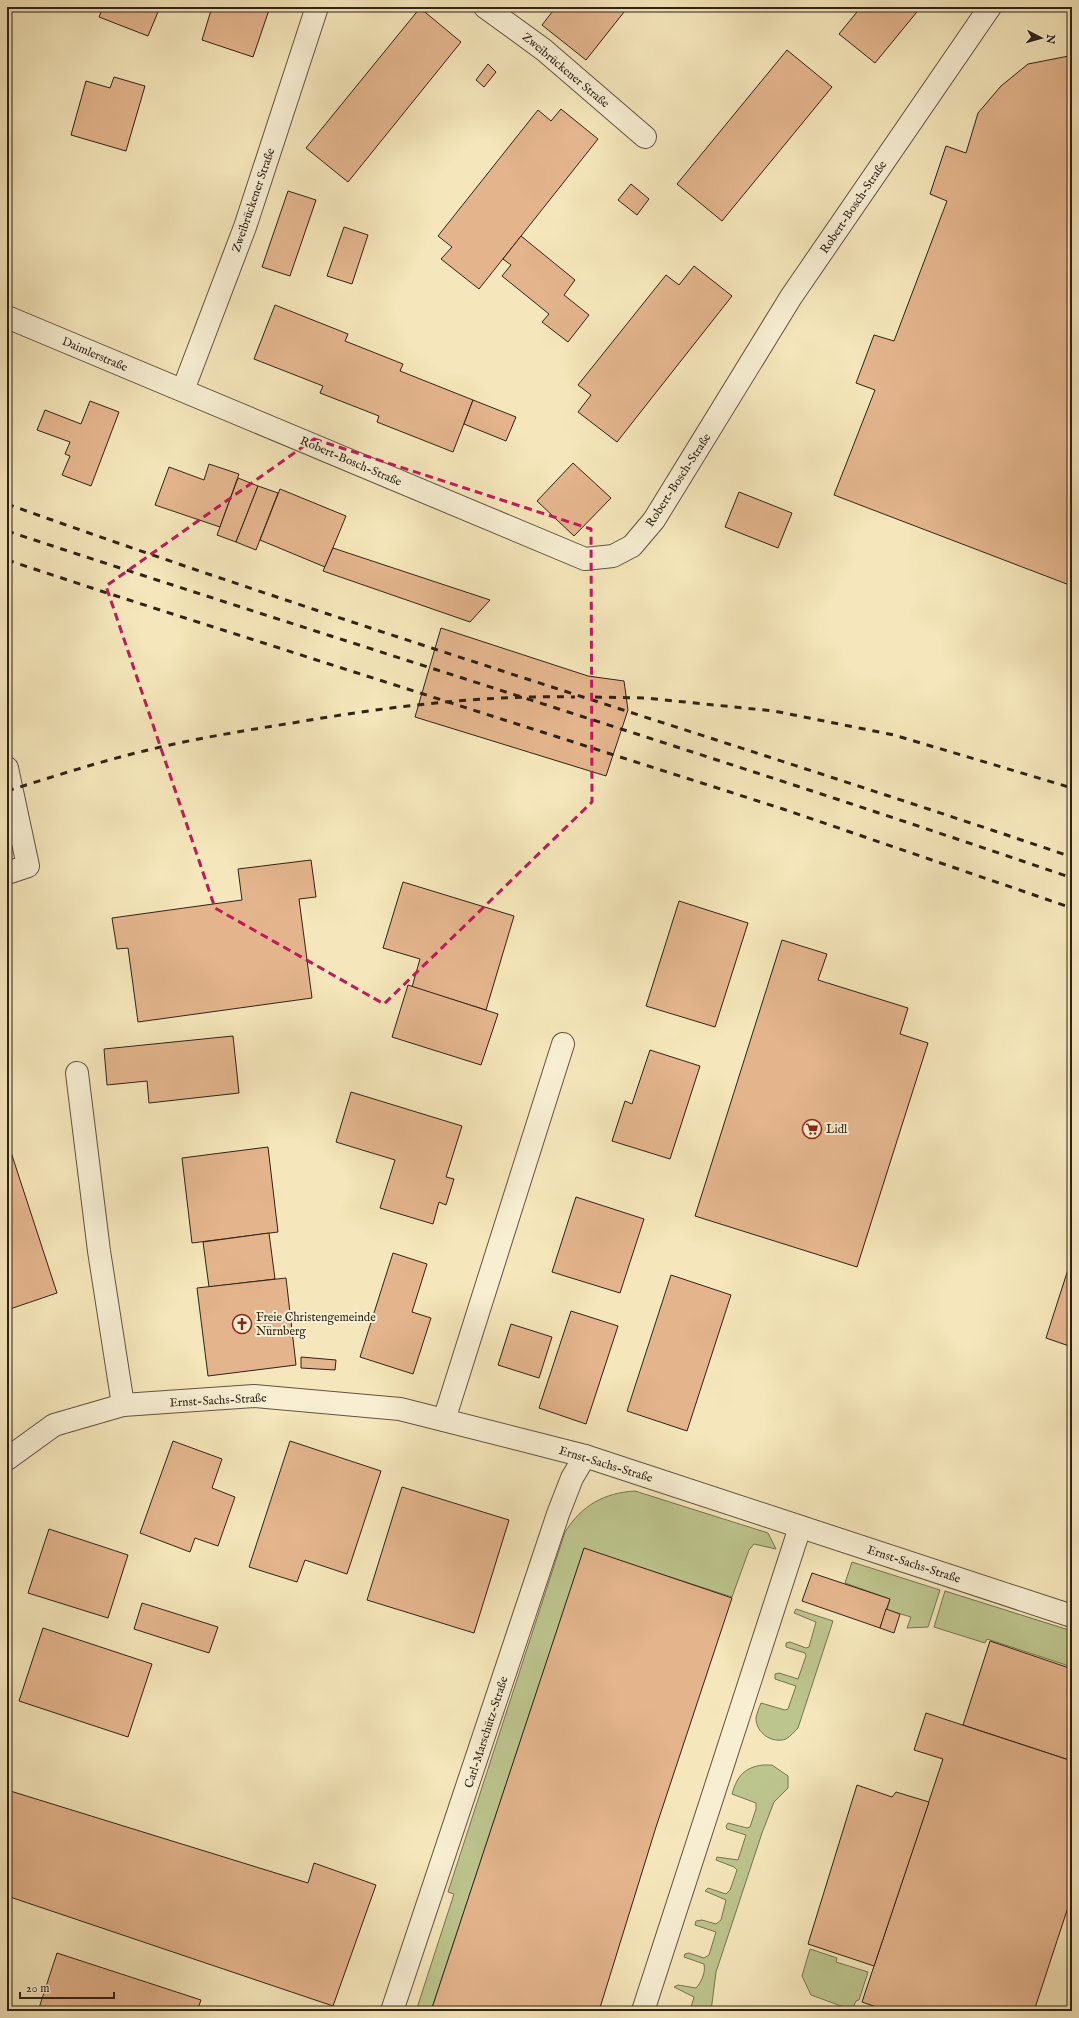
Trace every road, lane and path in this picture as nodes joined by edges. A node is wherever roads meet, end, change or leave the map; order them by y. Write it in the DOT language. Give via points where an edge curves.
graph roads {
  1 [pos="317,7"];
  2 [pos="485,7"];
  3 [pos="990,7"];
  4 [pos="645,137"];
  5 [pos="7,317"];
  6 [pos="183,390"];
  7 [pos="7,768"];
  8 [pos="7,873"];
  9 [pos="563,1044"];
  10 [pos="77,1073"];
  11 [pos="123,1406"];
  12 [pos="444,1420"];
  13 [pos="586,1456"];
  14 [pos="7,1459"];
  15 [pos="800,1526"];
  16 [pos="1072,1616"];
  17 [pos="392,2011"];
  18 [pos="642,2011"];
  1 -- 6 [label="street, Zweibrückener Straße" via="245,227"];
  2 -- 4 [label="street, Zweibrückener Straße" via="544,50"];
  3 -- 6 [label="street, Robert-Bosch-Straße" via="791,297 654,520 632,546 613,556 585,559"];
  5 -- 6 [label="street, Daimlerstraße"];
  7 -- 8 [label="street" via="28,866"];
  9 -- 12 [label="street"];
  10 -- 11 [label="street"];
  11 -- 12 [label="street, Ernst-Sachs-Straße" via="254,1396 400,1409"];
  11 -- 14 [label="street, Ernst-Sachs-Straße" via="54,1425"];
  12 -- 13 [label="street, Ernst-Sachs-Straße"];
  13 -- 15 [label="street, Ernst-Sachs-Straße"];
  13 -- 17 [label="street, Carl-Marschütz-Straße" via="572,1478 558,1514"];
  15 -- 16 [label="street, Ernst-Sachs-Straße"];
  15 -- 18 [label="street"];
}
